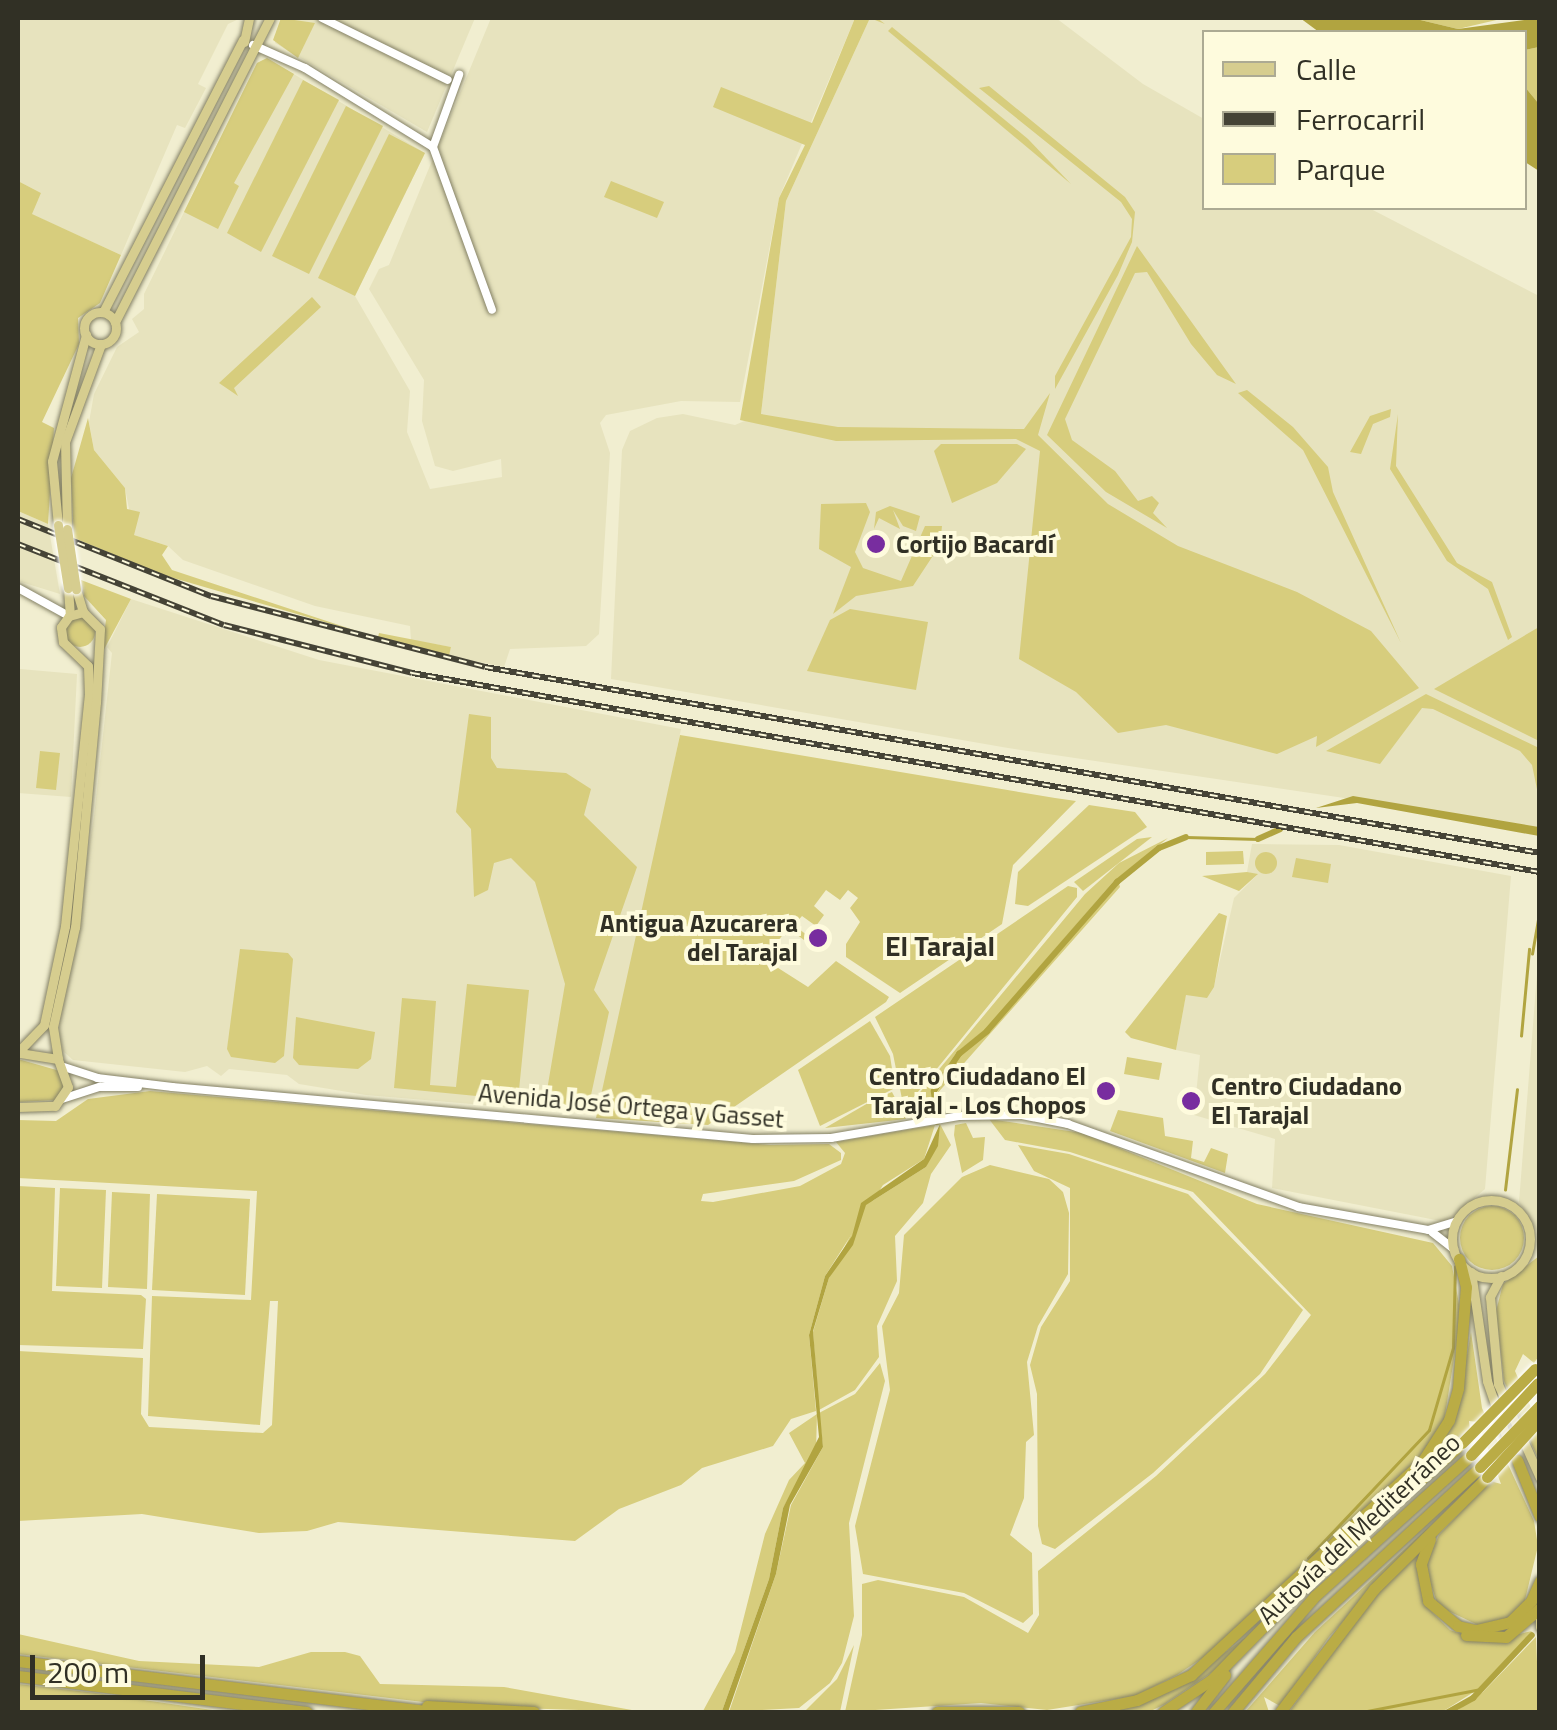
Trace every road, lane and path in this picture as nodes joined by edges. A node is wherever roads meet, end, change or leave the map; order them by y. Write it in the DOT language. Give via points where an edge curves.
graph roads {
  1 [pos="249,18"];
  2 [pos="322,18"];
  3 [pos="268,23"];
  4 [pos="243,40"];
  5 [pos="254,45"];
  6 [pos="278,53"];
  7 [pos="433,147"];
  8 [pos="492,310"];
  9 [pos="103,312"];
  10 [pos="116,322"];
  11 [pos="86,336"];
  12 [pos="102,344"];
  13 [pos="62,527"];
  14 [pos="18,588"];
  15 [pos="72,588"];
  16 [pos="52,608"];
  17 [pos="83,612"];
  18 [pos="69,615"];
  19 [pos="61,627"];
  20 [pos="95,645"];
  21 [pos="72,650"];
  22 [pos="18,1052"];
  23 [pos="61,1063"];
  24 [pos="172,1086"];
  25 [pos="62,1099"];
  26 [pos="18,1106"];
  27 [pos="1457,1221"];
  28 [pos="1428,1230"];
  29 [pos="1529,1230"];
  30 [pos="1540,1240"];
  31 [pos="1540,1250"];
  32 [pos="1456,1254"];
  33 [pos="1526,1257"];
  34 [pos="1471,1272"];
  35 [pos="1501,1276"];
  36 [pos="1538,1375"];
  37 [pos="1540,1405"];
  38 [pos="1540,1419"];
  39 [pos="1517,1460"];
  40 [pos="1484,1472"];
  41 [pos="1540,1478"];
  42 [pos="1475,1488"];
  43 [pos="1540,1502"];
  44 [pos="1540,1517"];
  45 [pos="1540,1581"];
  46 [pos="1286,1603"];
  47 [pos="1540,1610"];
  48 [pos="1434,1611"];
  49 [pos="1540,1627"];
  50 [pos="18,1661"];
  51 [pos="18,1676"];
  52 [pos="268,1692"];
  53 [pos="1282,1710"];
  54 [pos="307,1712"];
  55 [pos="432,1712"];
  56 [pos="534,1712"];
  57 [pos="939,1712"];
  58 [pos="962,1712"];
  59 [pos="1019,1712"];
  60 [pos="1080,1712"];
  61 [pos="1163,1712"];
  62 [pos="1196,1712"];
  63 [pos="1214,1712"];
  64 [pos="1233,1712"];
  1 -- 4 [label="main road"];
  2 -- 7 [label="main road" via="448,80 452,96"];
  3 -- 5 [label="main road"];
  3 -- 6 [label="main road"];
  4 -- 5 [label="main road"];
  4 -- 9 [label="main road"];
  5 -- 6 [label="main road"];
  5 -- 10 [label="main road"];
  6 -- 7 [label="main road"];
  7 -- 8 [label="main road"];
  9 -- 10 [label="main road"];
  9 -- 11 [label="main road" via="86,320"];
  10 -- 12 [label="main road" via="114,337"];
  11 -- 12 [label="main road"];
  11 -- 13 [label="main road" via="52,461"];
  12 -- 13 [label="main road" via="65,442"];
  13 -- 15 [label="main road, bridge"];
  14 -- 16 [label="main road"];
  15 -- 17 [label="main road"];
  15 -- 18 [label="main road"];
  16 -- 18 [label="main road"];
  16 -- 19 [label="main road"];
  17 -- 18 [label="main road"];
  17 -- 20 [label="main road" via="100,629"];
  18 -- 19 [label="main road"];
  19 -- 21 [label="main road"];
  20 -- 21 [label="main road"];
  20 -- 23 [label="main road" via="96,702 75,926 53,1027"];
  21 -- 22 [label="main road" via="88,666 88,695 65,926 44,1025"];
  22 -- 23 [label="main road"];
  23 -- 24 [label="main road, Avenida José Ortega y Gasset" via="96,1078"];
  23 -- 25 [label="main road" via="68,1088"];
  24 -- 25 [label="main road, Avenida José Ortega y Gasset" via="100,1086"];
  24 -- 28 [label="main road, Avenida José Ortega y Gasset" via="752,1139 831,1138 998,1113 1068,1124 1298,1207"];
  25 -- 26 [label="main road" via="46,1109"];
  27 -- 28 [label="main road, Avenida José Ortega y Gasset"];
  27 -- 29 [label="main road" via="1471,1206 1495,1200 1519,1211"];
  27 -- 32 [label="main road"];
  28 -- 32 [label="main road, Avenida José Ortega y Gasset"];
  29 -- 30 [label="main road"];
  29 -- 33 [label="main road"];
  31 -- 33 [label="main road"];
  32 -- 34 [label="main road"];
  32 -- 60 [label="highway" via="1466,1288 1458,1388 1448,1420 1422,1462 1191,1675 1137,1700"];
  33 -- 35 [label="main road"];
  34 -- 35 [label="main road"];
  34 -- 39 [label="main road" via="1487,1381"];
  35 -- 41 [label="main road" via="1490,1297 1498,1384"];
  36 -- 46 [label="highway, bridge"];
  36 -- 63 [label="highway, Autovía del Mediterráneo, bridge" via="1471,1455 1316,1596"];
  37 -- 40 [label="highway, Autovía del Mediterráneo, bridge"];
  38 -- 40 [label="highway, bridge"];
  39 -- 43 [label="main road"];
  39 -- 44 [label="highway"];
  40 -- 42 [label="highway"];
  40 -- 64 [label="highway, Autovía del Mediterráneo" via="1296,1637"];
  42 -- 48 [label="highway" via="1425,1547 1421,1580"];
  42 -- 53 [label="highway" via="1374,1589"];
  45 -- 48 [label="highway" via="1520,1615 1497,1628 1458,1626"];
  46 -- 61 [label="highway" via="1211,1680"];
  46 -- 62 [label="highway"];
  47 -- 48 [label="highway" via="1518,1631 1490,1639 1456,1631"];
  47 -- 49 [label="main road"];
  50 -- 52 [label="highway"];
  51 -- 54 [label="highway"];
  52 -- 55 [label="highway"];
  52 -- 56 [label="highway"];
  57 -- 58 [label="highway"];
  57 -- 59 [label="highway"];
}
